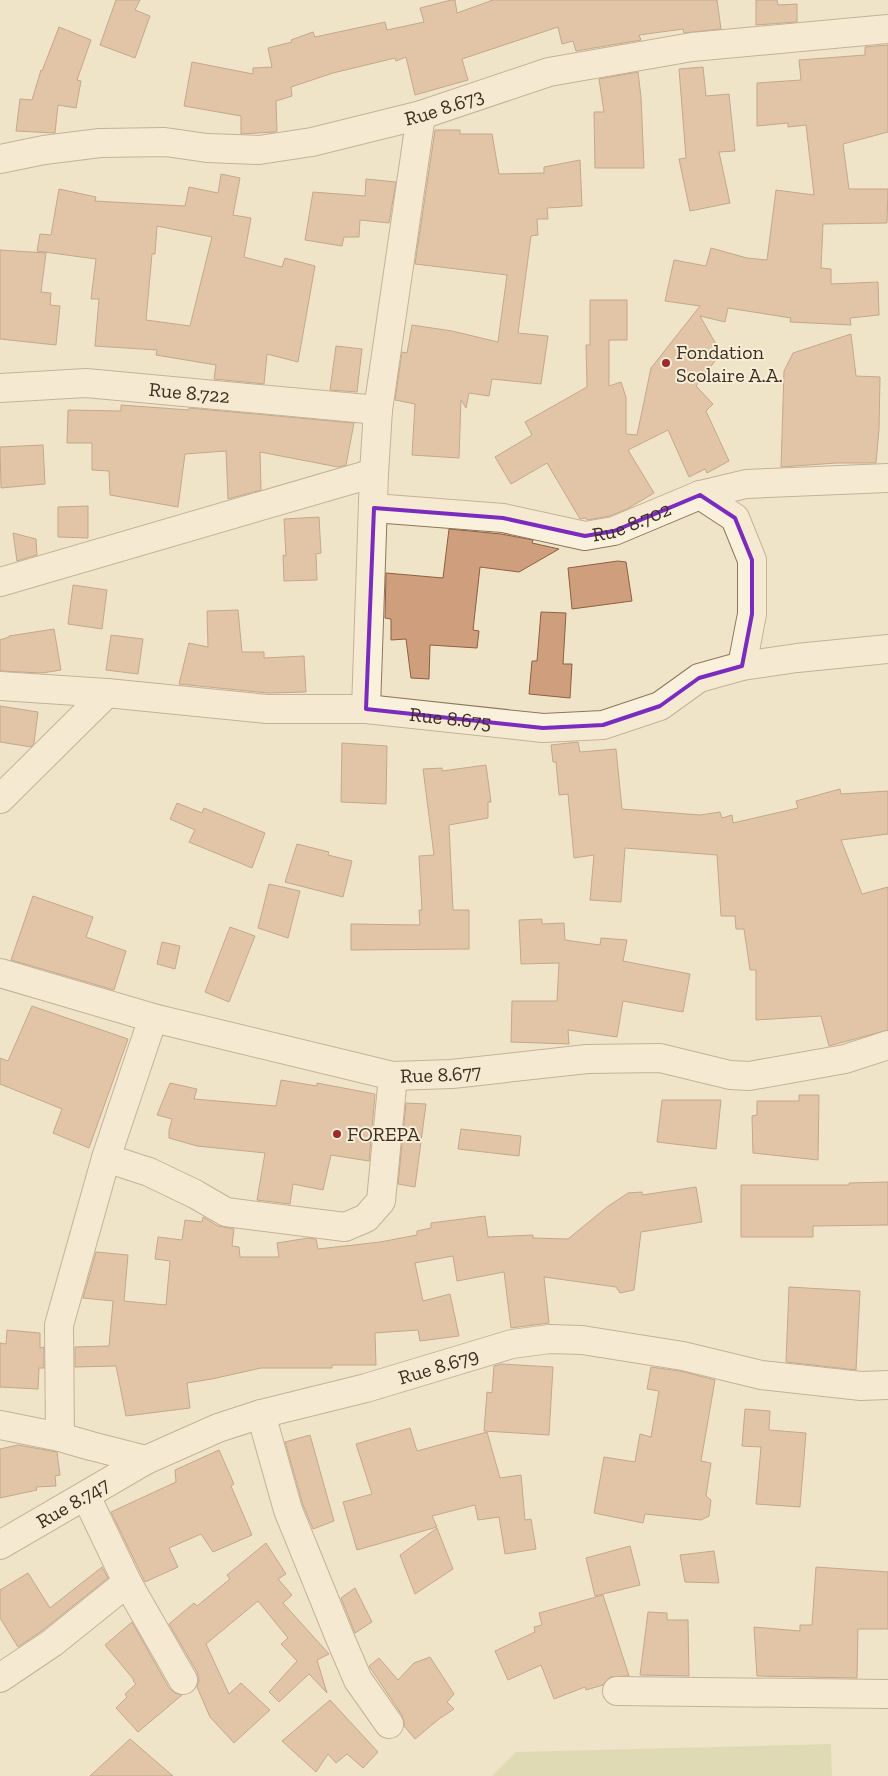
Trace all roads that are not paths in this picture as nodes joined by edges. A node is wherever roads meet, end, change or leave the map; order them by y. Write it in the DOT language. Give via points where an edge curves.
graph roads {
  1 [pos="888,29"];
  2 [pos="421,115"];
  3 [pos="0,159"];
  4 [pos="0,388"];
  5 [pos="378,410"];
  6 [pos="374,472"];
  7 [pos="888,478"];
  8 [pos="700,495"];
  9 [pos="374,508"];
  10 [pos="0,582"];
  11 [pos="888,649"];
  12 [pos="742,666"];
  13 [pos="0,686"];
  14 [pos="107,693"];
  15 [pos="366,709"];
  16 [pos="0,799"];
  17 [pos="0,973"];
  18 [pos="153,1018"];
  19 [pos="888,1045"];
  20 [pos="392,1076"];
  21 [pos="106,1158"];
  22 [pos="888,1385"];
  23 [pos="261,1414"];
  24 [pos="0,1425"];
  25 [pos="60,1437"];
  26 [pos="146,1460"];
  27 [pos="86,1496"];
  28 [pos="0,1545"];
  29 [pos="128,1584"];
  30 [pos="0,1678"];
  31 [pos="183,1680"];
  32 [pos="617,1691"];
  33 [pos="888,1694"];
  34 [pos="389,1724"];
  1 -- 2 [label="street, Rue 8.673" via="692,47 549,72"];
  2 -- 3 [label="street, Rue 8.673" via="312,142 258,150 164,142 100,143"];
  2 -- 5 [label="street"];
  4 -- 5 [label="street, Rue 8.722" via="86,382"];
  5 -- 6 [label="street"];
  6 -- 9 [label="street"];
  6 -- 10 [label="street"];
  7 -- 8 [label="street, Rue 8.702" via="746,484"];
  8 -- 9 [label="street, Rue 8.702" via="614,531 585,536 503,518"];
  8 -- 12 [label="street" via="735,518 752,560 752,614"];
  9 -- 15 [label="street"];
  11 -- 12 [label="street, Rue 8.675"];
  12 -- 15 [label="street, Rue 8.675" via="699,678 660,706 603,725 543,728"];
  13 -- 14 [label="street, Rue 8.675"];
  14 -- 15 [label="street, Rue 8.675" via="267,709"];
  14 -- 16 [label="street"];
  17 -- 18 [label="street, Rue 8.677"];
  18 -- 20 [label="street, Rue 8.677"];
  18 -- 21 [label="street"];
  19 -- 20 [label="street, Rue 8.677" via="845,1060 749,1076 730,1075 660,1058 587,1059 452,1074"];
  20 -- 21 [label="street" via="381,1201 366,1218 345,1227 226,1212 149,1172"];
  21 -- 25 [label="street" via="59,1325"];
  22 -- 23 [label="street, Rue 8.679" via="861,1386 761,1375 683,1356 582,1340 550,1339 512,1344 366,1388"];
  23 -- 26 [label="street, Rue 8.679" via="218,1428"];
  23 -- 34 [label="street" via="288,1510 332,1619 358,1680"];
  24 -- 25 [label="street"];
  25 -- 26 [label="street"];
  26 -- 27 [label="street, Rue 8.747"];
  27 -- 28 [label="street, Rue 8.747"];
  27 -- 29 [label="street"];
  29 -- 30 [label="street" via="52,1643"];
  29 -- 31 [label="street"];
  32 -- 33 [label="street"];
}
